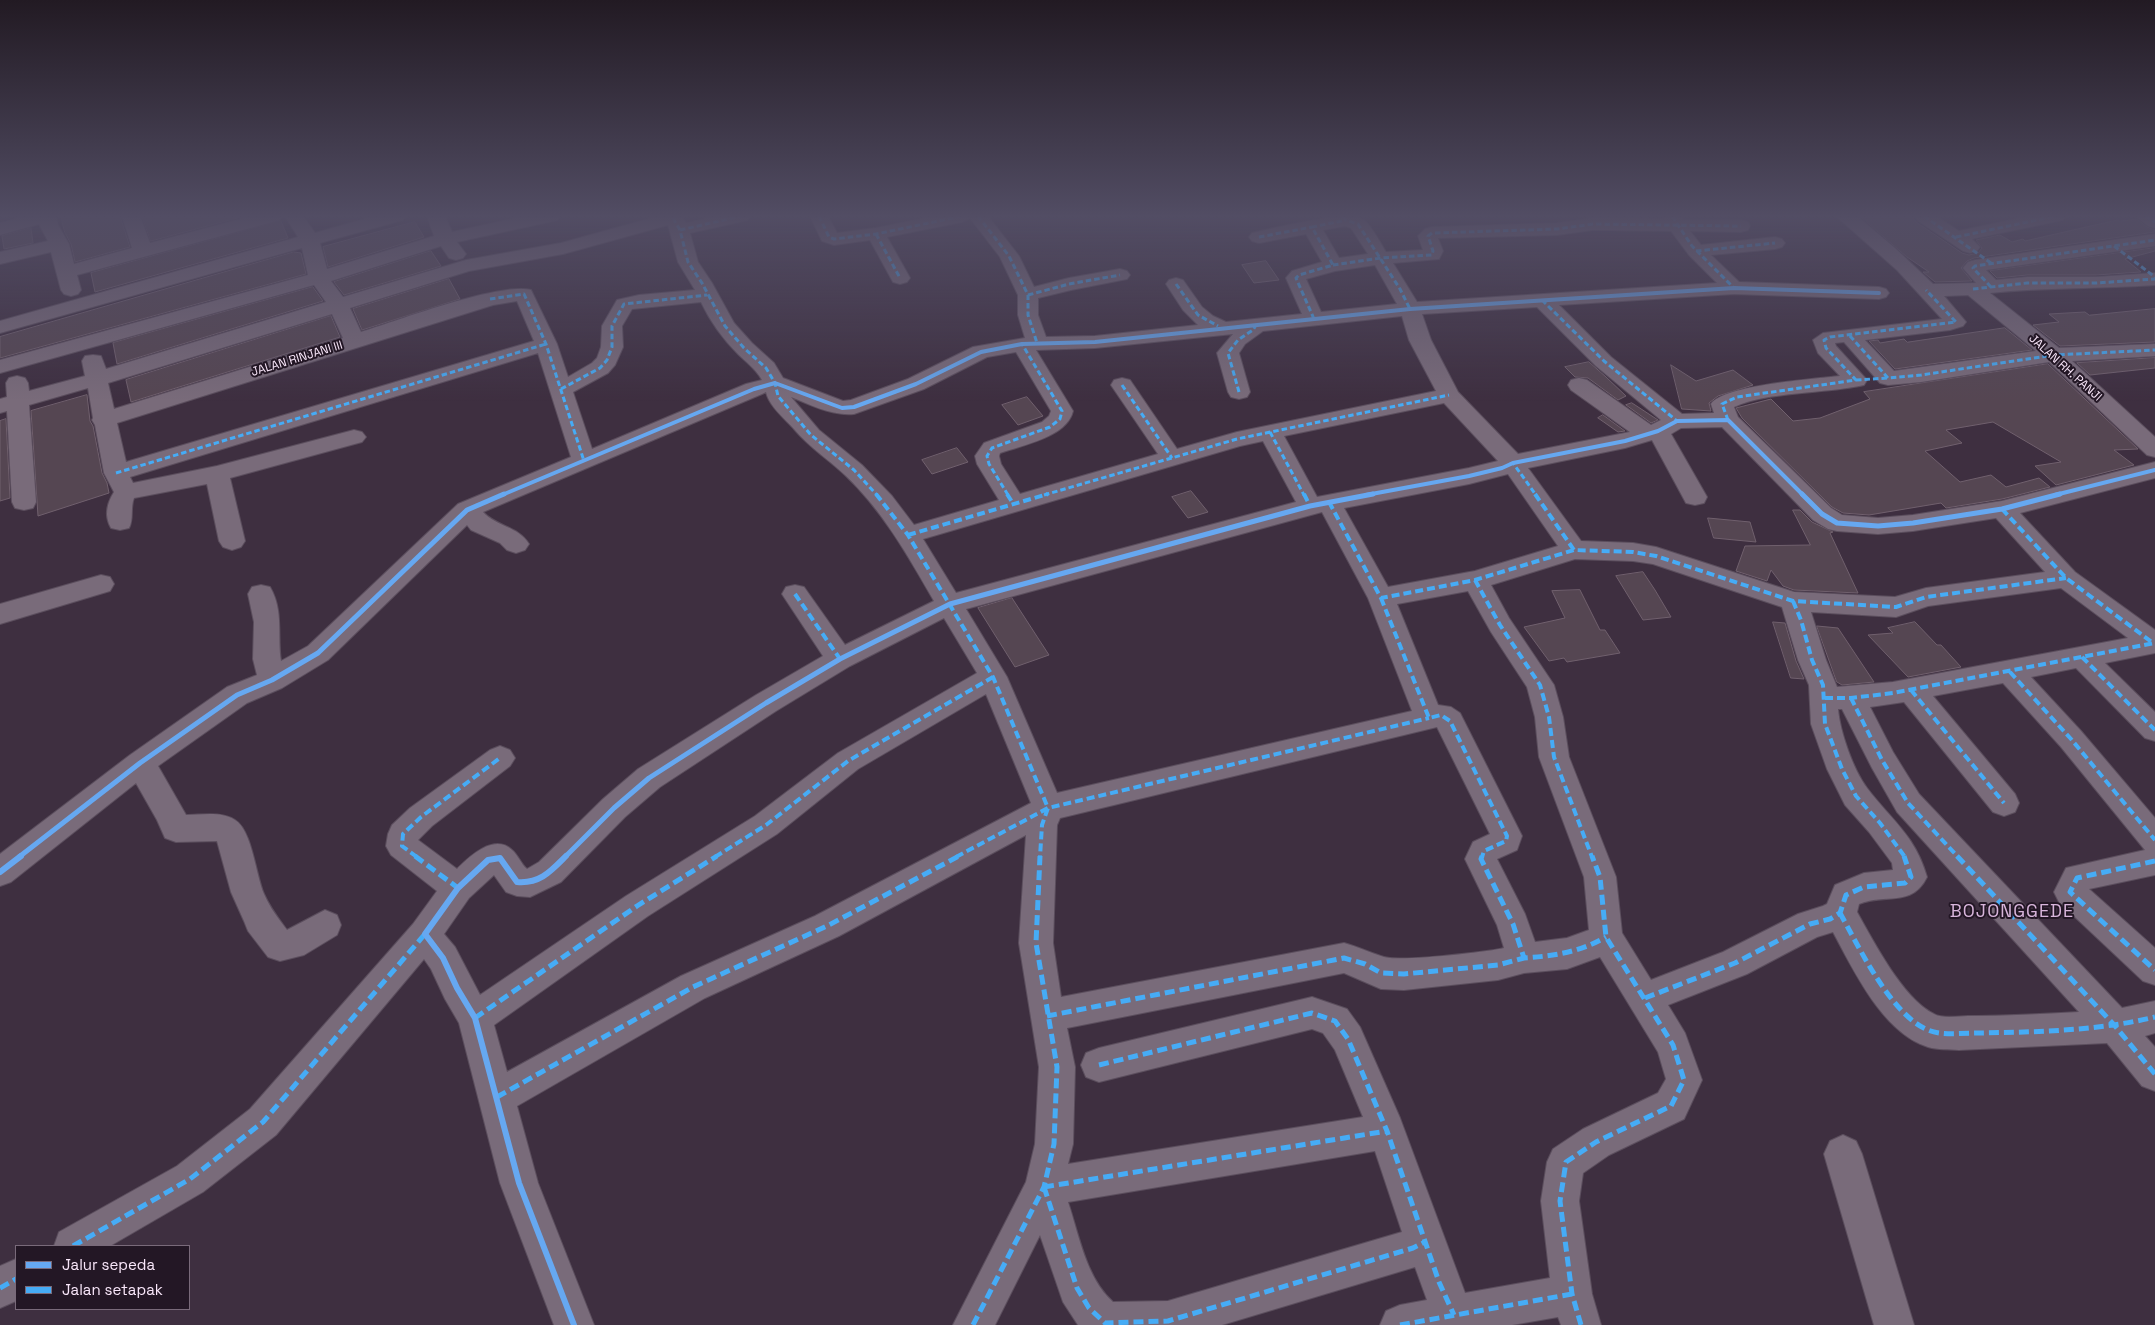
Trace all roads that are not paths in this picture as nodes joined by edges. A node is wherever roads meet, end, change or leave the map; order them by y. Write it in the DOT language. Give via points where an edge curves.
graph roads {
  1 [pos="68,278"];
  2 [pos="173,278"];
  3 [pos="320,278"];
  4 [pos="426,278"];
  5 [pos="475,278"];
  6 [pos="699,278"];
  7 [pos="1020,278"];
  8 [pos="1100,278"];
  9 [pos="1296,278"];
  10 [pos="1392,278"];
  11 [pos="1724,278"];
  12 [pos="1916,278"];
  13 [pos="1977,278"];
  14 [pos="2155,278"];
  15 [pos="1176,284"];
  16 [pos="1734,288"];
  17 [pos="1982,288"];
  18 [pos="1926,290"];
  19 [pos="1879,293"];
  20 [pos="707,295"];
  21 [pos="1028,295"];
  22 [pos="490,299"];
  23 [pos="1542,300"];
  24 [pos="338,304"];
  25 [pos="75,306"];
  26 [pos="1410,309"];
  27 [pos="1314,320"];
  28 [pos="1256,325"];
  29 [pos="4,326"];
  30 [pos="1224,328"];
  31 [pos="1850,336"];
  32 [pos="355,341"];
  33 [pos="89,343"];
  34 [pos="1029,343"];
  35 [pos="546,344"];
  36 [pos="2155,350"];
  37 [pos="2054,355"];
  38 [pos="8,365"];
  39 [pos="1888,378"];
  40 [pos="97,379"];
  41 [pos="1856,380"];
  42 [pos="775,383"];
  43 [pos="1579,385"];
  44 [pos="1122,386"];
  45 [pos="561,388"];
  46 [pos="1239,392"];
  47 [pos="1448,396"];
  48 [pos="9,403"];
  49 [pos="104,420"];
  50 [pos="1728,420"];
  51 [pos="1661,428"];
  52 [pos="1270,432"];
  53 [pos="354,437"];
  54 [pos="2155,450"];
  55 [pos="1172,458"];
  56 [pos="584,461"];
  57 [pos="1513,463"];
  58 [pos="2155,470"];
  59 [pos="217,474"];
  60 [pos="121,483"];
  61 [pos="1694,497"];
  62 [pos="24,502"];
  63 [pos="1320,504"];
  64 [pos="1014,505"];
  65 [pos="2002,509"];
  66 [pos="467,510"];
  67 [pos="120,522"];
  68 [pos="908,535"];
  69 [pos="232,541"];
  70 [pos="516,544"];
  71 [pos="1574,550"];
  72 [pos="2066,578"];
  73 [pos="1475,580"];
  74 [pos="101,584"];
  75 [pos="261,594"];
  76 [pos="795,594"];
  77 [pos="1380,598"];
  78 [pos="1793,601"];
  79 [pos="950,604"];
  80 [pos="0,614"];
  81 [pos="2154,643"];
  82 [pos="2082,657"];
  83 [pos="840,659"];
  84 [pos="2010,672"];
  85 [pos="993,677"];
  86 [pos="272,680"];
  87 [pos="1912,690"];
  88 [pos="1838,698"];
  89 [pos="1429,718"];
  90 [pos="2155,730"];
  91 [pos="500,758"];
  92 [pos="140,764"];
  93 [pos="2004,803"];
  94 [pos="1048,808"];
  95 [pos="2155,840"];
  96 [pos="2155,861"];
  97 [pos="0,872"];
  98 [pos="458,888"];
  99 [pos="1840,913"];
  100 [pos="325,925"];
  101 [pos="425,934"];
  102 [pos="1606,936"];
  103 [pos="1524,958"];
  104 [pos="2155,970"];
  105 [pos="1645,998"];
  106 [pos="1047,1016"];
  107 [pos="2155,1017"];
  108 [pos="475,1018"];
  109 [pos="2115,1026"];
  110 [pos="1099,1065"];
  111 [pos="2155,1074"];
  112 [pos="497,1097"];
  113 [pos="1387,1131"];
  114 [pos="1843,1154"];
  115 [pos="1044,1188"];
  116 [pos="1425,1242"];
  117 [pos="75,1245"];
  118 [pos="15,1280"];
  119 [pos="0,1288"];
  120 [pos="1576,1309"];
  121 [pos="1454,1315"];
  122 [pos="574,1325"];
  123 [pos="973,1325"];
  124 [pos="1400,1325"];
  125 [pos="1894,1325"];
  1 -- 25 [label="street"];
  2 -- 25 [label="street"];
  3 -- 24 [label="street"];
  3 -- 33 [label="street"];
  4 -- 24 [label="street"];
  5 -- 22 [label="street"];
  6 -- 20 [label="street"];
  7 -- 21 [label="street"];
  8 -- 21 [label="street"];
  9 -- 27 [label="street"];
  10 -- 26 [label="street"];
  11 -- 16 [label="street"];
  12 -- 18 [label="street"];
  13 -- 17 [label="street, JALAN RH. PANJI"];
  14 -- 17 [label="street"];
  15 -- 30 [label="street" via="1194,314 1207,323"];
  16 -- 19 [label="street"];
  16 -- 23 [label="street"];
  17 -- 18 [label="street"];
  17 -- 37 [label="street, JALAN RH. PANJI"];
  18 -- 31 [label="street" via="1956,322"];
  20 -- 42 [label="street" via="725,326 766,368"];
  20 -- 45 [label="street" via="624,304 612,326 612,347 607,360 600,368"];
  21 -- 34 [label="street"];
  22 -- 32 [label="street, JALAN RINJANI III"];
  22 -- 35 [label="street, JALAN RINJANI III" via="524,294"];
  23 -- 26 [label="street"];
  23 -- 51 [label="street" via="1631,385"];
  24 -- 32 [label="street"];
  24 -- 40 [label="street"];
  25 -- 29 [label="street"];
  26 -- 27 [label="street"];
  26 -- 47 [label="street" via="1420,340"];
  27 -- 28 [label="street"];
  28 -- 30 [label="street"];
  28 -- 46 [label="street" via="1228,352"];
  29 -- 38 [label="street"];
  30 -- 34 [label="street" via="1095,342"];
  31 -- 39 [label="street"];
  31 -- 41 [label="street" via="1824,340 1826,348"];
  32 -- 49 [label="street, JALAN RINJANI III"];
  33 -- 38 [label="street"];
  33 -- 40 [label="street"];
  34 -- 42 [label="street" via="981,352 916,384 854,407 842,408"];
  34 -- 64 [label="street" via="1062,411 1060,419 1050,427 992,448 987,456"];
  35 -- 45 [label="street"];
  35 -- 60 [label="street"];
  36 -- 37 [label="street"];
  37 -- 39 [label="street"];
  37 -- 54 [label="street, JALAN RH. PANJI"];
  38 -- 48 [label="street"];
  39 -- 41 [label="street"];
  40 -- 48 [label="street"];
  40 -- 49 [label="street"];
  41 -- 50 [label="street" via="1737,397 1722,404"];
  42 -- 56 [label="street"];
  42 -- 68 [label="street" via="778,396 811,435 854,470"];
  43 -- 51 [label="street"];
  44 -- 55 [label="street"];
  45 -- 56 [label="street"];
  47 -- 52 [label="street"];
  47 -- 57 [label="street"];
  48 -- 62 [label="street"];
  49 -- 60 [label="street"];
  50 -- 51 [label="street"];
  50 -- 65 [label="street" via="1822,514 1837,523 1878,526"];
  51 -- 57 [label="street" via="1626,441"];
  51 -- 61 [label="street"];
  52 -- 55 [label="street"];
  52 -- 63 [label="street"];
  53 -- 59 [label="street"];
  55 -- 64 [label="street"];
  56 -- 66 [label="street"];
  57 -- 63 [label="street" via="1469,476"];
  57 -- 71 [label="street"];
  58 -- 65 [label="street"];
  59 -- 60 [label="street"];
  59 -- 69 [label="street"];
  60 -- 67 [label="street"];
  63 -- 77 [label="street"];
  63 -- 79 [label="street"];
  64 -- 68 [label="street"];
  65 -- 72 [label="street"];
  66 -- 70 [label="street" via="480,524 509,537"];
  66 -- 86 [label="street" via="318,653"];
  68 -- 79 [label="street"];
  71 -- 73 [label="street"];
  71 -- 78 [label="street" via="1656,556"];
  72 -- 78 [label="street" via="1926,597 1896,607"];
  72 -- 81 [label="street"];
  73 -- 77 [label="street"];
  73 -- 102 [label="street" via="1540,685 1549,718 1554,757 1600,877"];
  74 -- 80 [label="street"];
  75 -- 86 [label="street"];
  76 -- 83 [label="street"];
  77 -- 89 [label="street"];
  78 -- 88 [label="street" via="1823,685"];
  79 -- 83 [label="street"];
  79 -- 85 [label="street"];
  81 -- 82 [label="street"];
  82 -- 84 [label="street"];
  82 -- 90 [label="street"];
  83 -- 98 [label="street" via="648,778 550,872 530,883 518,882 500,858 488,860"];
  84 -- 87 [label="street"];
  84 -- 95 [label="street"];
  85 -- 94 [label="street"];
  85 -- 108 [label="street" via="848,761 766,825 637,906"];
  86 -- 92 [label="street" via="237,695"];
  87 -- 88 [label="street"];
  87 -- 93 [label="street"];
  88 -- 99 [label="street" via="1825,724 1842,769 1856,796 1906,858 1911,877 1905,883 1864,887 1846,895"];
  88 -- 109 [label="street" via="1908,803"];
  89 -- 94 [label="street"];
  89 -- 103 [label="street" via="1441,715 1450,722 1507,836 1506,841 1484,851 1480,859 1513,924"];
  91 -- 98 [label="street" via="403,834 402,846"];
  92 -- 97 [label="street"];
  92 -- 100 [label="street" via="176,829 212,827 228,832 260,921 280,946 292,944"];
  94 -- 106 [label="street" via="1042,825 1036,943"];
  94 -- 112 [label="street" via="827,926 693,987"];
  96 -- 104 [label="street" via="2077,878 2070,892"];
  98 -- 101 [label="street"];
  99 -- 105 [label="street" via="1810,924 1735,963"];
  99 -- 109 [label="street" via="1889,994 1904,1013 1930,1032"];
  101 -- 108 [label="street" via="443,958"];
  101 -- 117 [label="street" via="263,1122 190,1179"];
  102 -- 103 [label="street" via="1590,947 1564,955"];
  102 -- 105 [label="street"];
  103 -- 106 [label="street" via="1498,965 1404,974 1381,973 1344,958"];
  105 -- 120 [label="street" via="1673,1045 1684,1080 1671,1106 1596,1142 1566,1162 1560,1201"];
  106 -- 115 [label="street" via="1057,1067 1054,1144"];
  107 -- 109 [label="street"];
  108 -- 112 [label="street"];
  109 -- 111 [label="street"];
  110 -- 113 [label="street" via="1312,1013 1335,1021 1348,1039"];
  112 -- 122 [label="street" via="519,1183"];
  113 -- 115 [label="street"];
  113 -- 116 [label="street"];
  114 -- 125 [label="street"];
  115 -- 116 [label="street" via="1078,1288 1089,1308 1105,1323 1168,1321"];
  115 -- 123 [label="street"];
  116 -- 121 [label="street"];
  118 -- 119 [label="street"];
  120 -- 121 [label="street"];
  121 -- 124 [label="street"];
}
